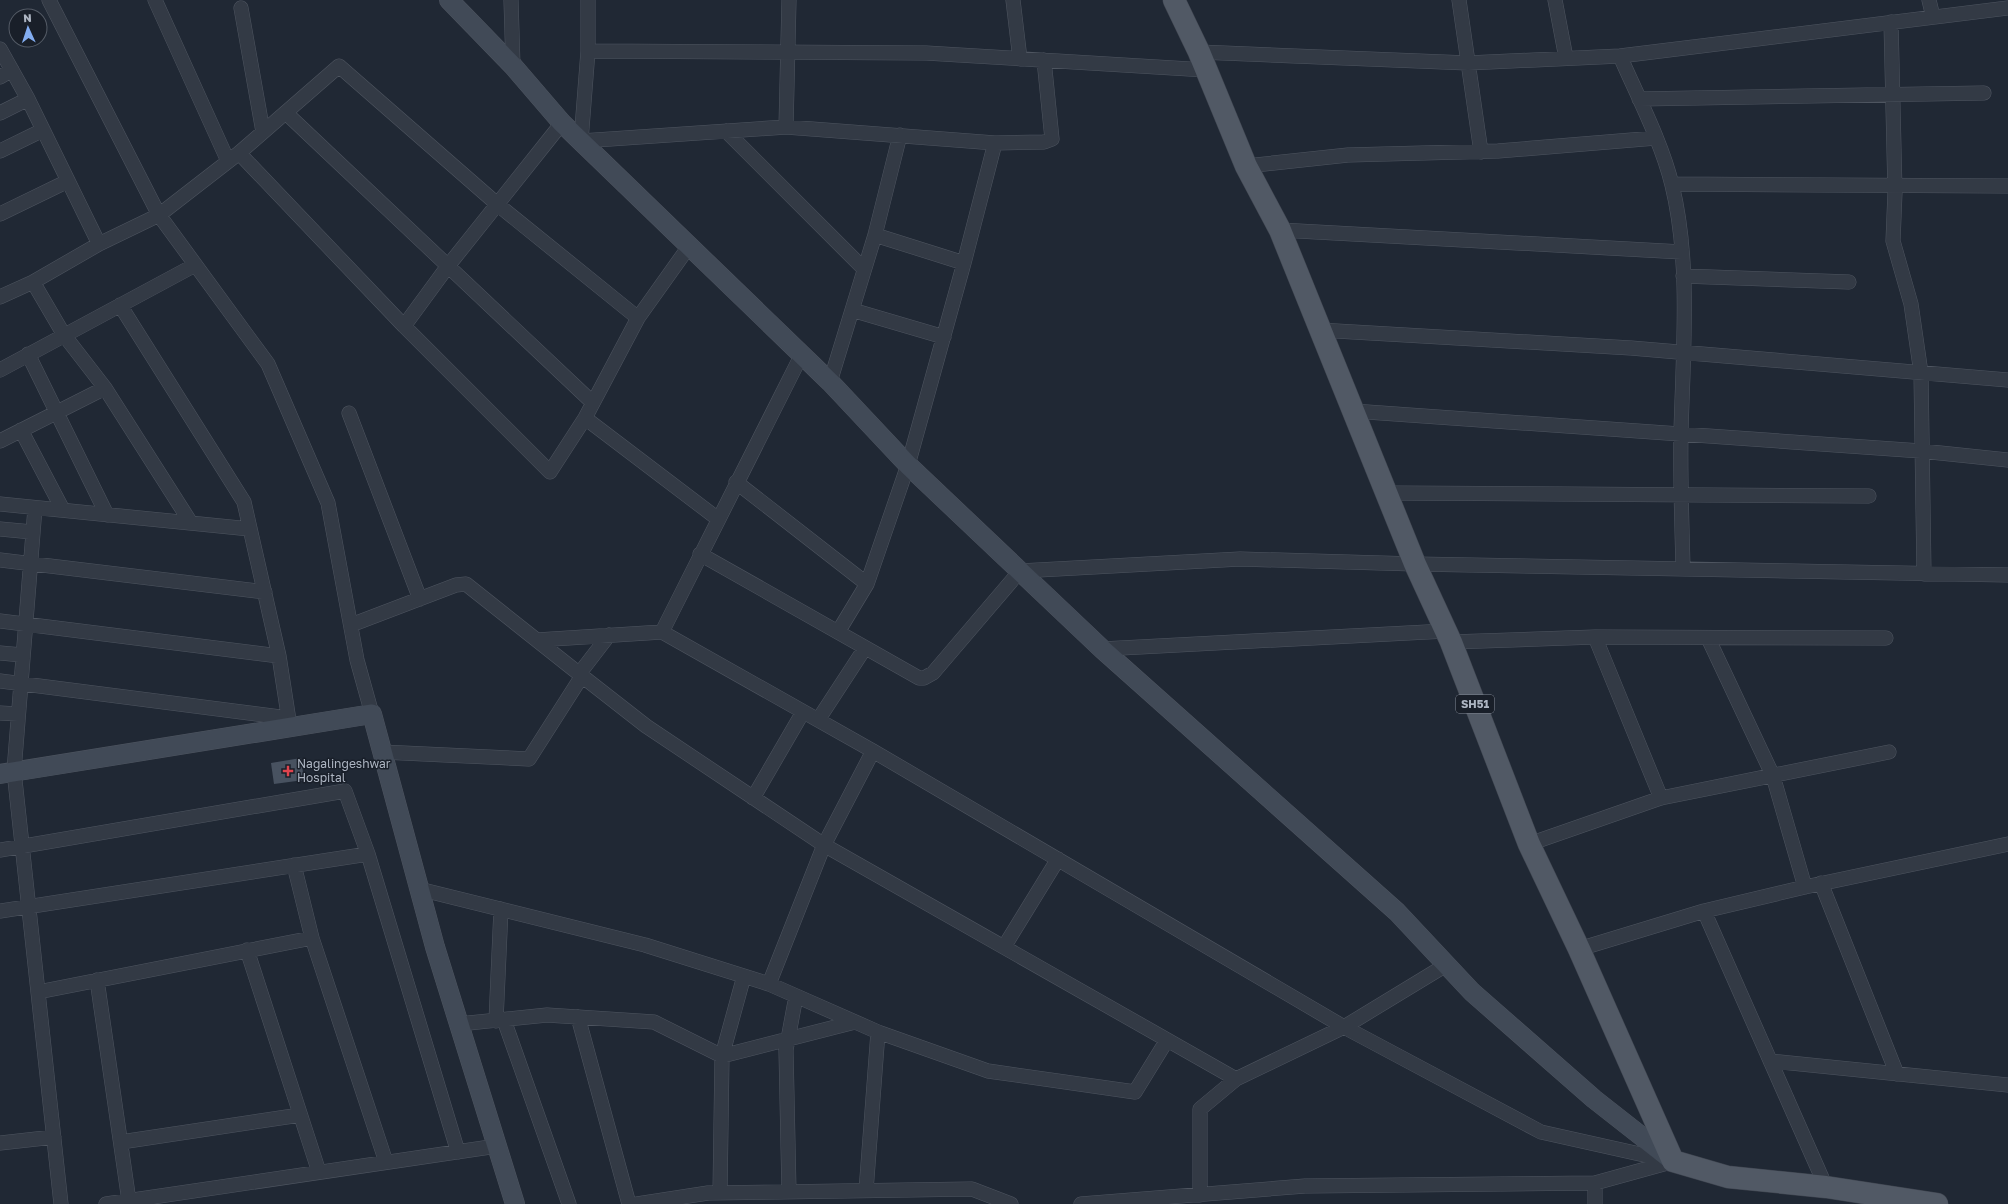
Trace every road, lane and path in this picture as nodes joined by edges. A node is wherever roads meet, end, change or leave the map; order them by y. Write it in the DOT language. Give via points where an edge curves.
graph roads {
  1 [pos="49,0"];
  2 [pos="155,0"];
  3 [pos="449,0"];
  4 [pos="511,0"];
  5 [pos="588,0"];
  6 [pos="789,0"];
  7 [pos="1013,0"];
  8 [pos="1174,0"];
  9 [pos="1459,0"];
  10 [pos="1555,0"];
  11 [pos="1929,0"];
  12 [pos="241,8"];
  13 [pos="2008,8"];
  14 [pos="1933,17"];
  15 [pos="1891,22"];
  16 [pos="0,49"];
  17 [pos="588,50"];
  18 [pos="787,52"];
  19 [pos="1620,56"];
  20 [pos="1566,58"];
  21 [pos="1020,59"];
  22 [pos="1044,60"];
  23 [pos="1203,61"];
  24 [pos="1468,63"];
  25 [pos="513,66"];
  26 [pos="6,74"];
  27 [pos="1984,94"];
  28 [pos="1893,96"];
  29 [pos="28,99"];
  30 [pos="1639,99"];
  31 [pos="0,113"];
  32 [pos="286,113"];
  33 [pos="562,123"];
  34 [pos="786,127"];
  35 [pos="43,130"];
  36 [pos="726,131"];
  37 [pos="263,132"];
  38 [pos="900,135"];
  39 [pos="1656,138"];
  40 [pos="581,141"];
  41 [pos="995,143"];
  42 [pos="0,151"];
  43 [pos="1481,152"];
  44 [pos="234,157"];
  45 [pos="1246,166"];
  46 [pos="68,181"];
  47 [pos="1672,184"];
  48 [pos="1895,185"];
  49 [pos="2008,186"];
  50 [pos="497,204"];
  51 [pos="0,214"];
  52 [pos="159,215"];
  53 [pos="1280,230"];
  54 [pos="875,234"];
  55 [pos="99,244"];
  56 [pos="690,245"];
  57 [pos="1682,252"];
  58 [pos="964,262"];
  59 [pos="195,265"];
  60 [pos="448,266"];
  61 [pos="864,269"];
  62 [pos="1683,276"];
  63 [pos="33,282"];
  64 [pos="1850,282"];
  65 [pos="0,297"];
  66 [pos="120,305"];
  67 [pos="852,310"];
  68 [pos="638,318"];
  69 [pos="404,326"];
  70 [pos="1319,330"];
  71 [pos="64,335"];
  72 [pos="944,336"];
  73 [pos="1683,353"];
  74 [pos="28,354"];
  75 [pos="801,356"];
  76 [pos="0,370"];
  77 [pos="1921,373"];
  78 [pos="2008,380"];
  79 [pos="830,382"];
  80 [pos="104,388"];
  81 [pos="593,403"];
  82 [pos="1353,411"];
  83 [pos="57,413"];
  84 [pos="349,413"];
  85 [pos="585,418"];
  86 [pos="21,430"];
  87 [pos="1681,434"];
  88 [pos="0,441"];
  89 [pos="1921,451"];
  90 [pos="2008,460"];
  91 [pos="908,465"];
  92 [pos="736,482"];
  93 [pos="1387,494"];
  94 [pos="1682,495"];
  95 [pos="1869,496"];
  96 [pos="0,504"];
  97 [pos="35,508"];
  98 [pos="63,510"];
  99 [pos="107,514"];
  100 [pos="718,519"];
  101 [pos="191,523"];
  102 [pos="0,529"];
  103 [pos="250,529"];
  104 [pos="32,532"];
  105 [pos="700,554"];
  106 [pos="0,560"];
  107 [pos="30,564"];
  108 [pos="1416,564"];
  109 [pos="1683,569"];
  110 [pos="1020,571"];
  111 [pos="1924,574"];
  112 [pos="2008,575"];
  113 [pos="867,584"];
  114 [pos="264,592"];
  115 [pos="420,599"];
  116 [pos="0,621"];
  117 [pos="24,624"];
  118 [pos="352,625"];
  119 [pos="662,632"];
  120 [pos="838,632"];
  121 [pos="609,635"];
  122 [pos="1448,637"];
  123 [pos="1595,637"];
  124 [pos="1708,638"];
  125 [pos="1886,638"];
  126 [pos="537,640"];
  127 [pos="865,648"];
  128 [pos="1102,649"];
  129 [pos="0,653"];
  130 [pos="22,655"];
  131 [pos="279,656"];
  132 [pos="581,675"];
  133 [pos="0,681"];
  134 [pos="20,683"];
  135 [pos="803,712"];
  136 [pos="0,713"];
  137 [pos="18,714"];
  138 [pos="372,714"];
  139 [pos="818,720"];
  140 [pos="289,722"];
  141 [pos="873,750"];
  142 [pos="382,752"];
  143 [pos="1889,752"];
  144 [pos="7,772"];
  145 [pos="1773,776"];
  146 [pos="753,798"];
  147 [pos="1661,798"];
  148 [pos="1530,844"];
  149 [pos="2008,844"];
  150 [pos="824,845"];
  151 [pos="22,847"];
  152 [pos="0,850"];
  153 [pos="368,854"];
  154 [pos="1058,859"];
  155 [pos="294,865"];
  156 [pos="1821,883"];
  157 [pos="1805,886"];
  158 [pos="419,889"];
  159 [pos="28,906"];
  160 [pos="500,909"];
  161 [pos="0,911"];
  162 [pos="1704,911"];
  163 [pos="312,938"];
  164 [pos="1004,947"];
  165 [pos="1579,949"];
  166 [pos="247,950"];
  167 [pos="1446,965"];
  168 [pos="744,976"];
  169 [pos="97,980"];
  170 [pos="769,984"];
  171 [pos="38,992"];
  172 [pos="796,996"];
  173 [pos="578,1017"];
  174 [pos="500,1020"];
  175 [pos="855,1022"];
  176 [pos="459,1024"];
  177 [pos="1344,1027"];
  178 [pos="878,1032"];
  179 [pos="788,1039"];
  180 [pos="1167,1040"];
  181 [pos="722,1056"];
  182 [pos="1770,1060"];
  183 [pos="1897,1074"];
  184 [pos="1236,1079"];
  185 [pos="2008,1085"];
  186 [pos="300,1115"];
  187 [pos="54,1137"];
  188 [pos="121,1142"];
  189 [pos="0,1143"];
  190 [pos="497,1146"];
  191 [pos="458,1152"];
  192 [pos="1673,1161"];
  193 [pos="386,1162"];
  194 [pos="319,1172"];
  195 [pos="1595,1183"];
  196 [pos="1826,1187"];
  197 [pos="866,1191"];
  198 [pos="789,1192"];
  199 [pos="720,1193"];
  200 [pos="1200,1195"];
  201 [pos="771,1198"];
  202 [pos="1247,1198"];
  203 [pos="129,1201"];
  204 [pos="680,1201"];
  205 [pos="61,1204"];
  206 [pos="106,1204"];
  207 [pos="515,1204"];
  208 [pos="569,1204"];
  209 [pos="629,1204"];
  210 [pos="636,1204"];
  211 [pos="1011,1204"];
  212 [pos="1081,1204"];
  213 [pos="1595,1204"];
  214 [pos="1937,1204"];
  1 -- 52 [label="street"];
  2 -- 44 [label="street"];
  3 -- 25 [label="street"];
  4 -- 25 [label="street"];
  5 -- 17 [label="street"];
  6 -- 18 [label="street"];
  7 -- 21 [label="street"];
  8 -- 23 [label="main road, SH51"];
  9 -- 24 [label="street"];
  10 -- 20 [label="street"];
  11 -- 14 [label="street"];
  12 -- 37 [label="street"];
  13 -- 14 [label="street"];
  14 -- 15 [label="street"];
  15 -- 19 [label="street"];
  15 -- 28 [label="street"];
  16 -- 26 [label="street"];
  17 -- 18 [label="street"];
  17 -- 40 [label="street"];
  18 -- 21 [label="street" via="926,53"];
  18 -- 34 [label="street"];
  19 -- 20 [label="street"];
  19 -- 30 [label="street"];
  20 -- 24 [label="street"];
  21 -- 22 [label="street"];
  22 -- 23 [label="street"];
  22 -- 41 [label="street" via="1052,139 1044,142"];
  23 -- 24 [label="street"];
  23 -- 45 [label="main road, SH51"];
  24 -- 43 [label="street"];
  25 -- 33 [label="street"];
  26 -- 29 [label="street"];
  27 -- 28 [label="street"];
  28 -- 30 [label="street"];
  28 -- 48 [label="street"];
  29 -- 31 [label="street"];
  29 -- 35 [label="street"];
  30 -- 39 [label="street"];
  32 -- 37 [label="street"];
  32 -- 50 [label="street" via="339,66"];
  32 -- 60 [label="street"];
  33 -- 40 [label="street"];
  33 -- 50 [label="street"];
  34 -- 36 [label="street"];
  34 -- 38 [label="street"];
  35 -- 42 [label="street"];
  35 -- 46 [label="street"];
  36 -- 40 [label="street"];
  36 -- 61 [label="street"];
  37 -- 44 [label="street"];
  38 -- 41 [label="street"];
  38 -- 54 [label="street"];
  39 -- 43 [label="street"];
  39 -- 47 [label="street"];
  40 -- 56 [label="street"];
  41 -- 58 [label="street"];
  43 -- 45 [label="street" via="1348,155"];
  44 -- 52 [label="street"];
  44 -- 69 [label="street"];
  45 -- 53 [label="main road, SH51"];
  46 -- 51 [label="street"];
  46 -- 55 [label="street"];
  47 -- 48 [label="street"];
  47 -- 57 [label="street"];
  48 -- 49 [label="street"];
  48 -- 77 [label="street" via="1893,241 1911,304"];
  50 -- 60 [label="street"];
  50 -- 68 [label="street"];
  52 -- 55 [label="street"];
  52 -- 59 [label="street"];
  53 -- 57 [label="street"];
  53 -- 70 [label="main road, SH51"];
  54 -- 58 [label="street"];
  54 -- 61 [label="street"];
  55 -- 63 [label="street"];
  56 -- 68 [label="street"];
  56 -- 75 [label="street"];
  57 -- 62 [label="street"];
  58 -- 72 [label="street"];
  59 -- 66 [label="street"];
  59 -- 118 [label="street" via="268,364 328,503"];
  60 -- 69 [label="street"];
  60 -- 81 [label="street"];
  61 -- 67 [label="street"];
  62 -- 64 [label="street"];
  62 -- 73 [label="street"];
  63 -- 65 [label="street"];
  63 -- 71 [label="street"];
  66 -- 71 [label="street"];
  66 -- 103 [label="street" via="244,502"];
  67 -- 72 [label="street"];
  67 -- 79 [label="street"];
  68 -- 81 [label="street"];
  69 -- 85 [label="street" via="550,472"];
  70 -- 73 [label="street"];
  70 -- 82 [label="main road, SH51"];
  71 -- 74 [label="street"];
  71 -- 80 [label="street"];
  72 -- 91 [label="street"];
  73 -- 77 [label="street"];
  73 -- 87 [label="street"];
  74 -- 76 [label="street"];
  74 -- 83 [label="street"];
  75 -- 79 [label="street"];
  75 -- 92 [label="street"];
  77 -- 78 [label="street"];
  77 -- 89 [label="street"];
  79 -- 91 [label="street"];
  80 -- 83 [label="street"];
  80 -- 101 [label="street"];
  81 -- 85 [label="street"];
  82 -- 87 [label="street"];
  82 -- 93 [label="main road, SH51"];
  83 -- 86 [label="street"];
  83 -- 99 [label="street"];
  84 -- 115 [label="street"];
  85 -- 100 [label="street"];
  86 -- 88 [label="street"];
  86 -- 98 [label="street"];
  87 -- 89 [label="street"];
  87 -- 94 [label="street"];
  89 -- 90 [label="street"];
  89 -- 111 [label="street"];
  91 -- 110 [label="street"];
  91 -- 113 [label="street"];
  92 -- 100 [label="street"];
  92 -- 113 [label="street"];
  93 -- 94 [label="street"];
  93 -- 108 [label="main road, SH51"];
  94 -- 95 [label="street"];
  94 -- 109 [label="street"];
  96 -- 97 [label="street"];
  97 -- 98 [label="street"];
  97 -- 104 [label="street"];
  98 -- 99 [label="street"];
  99 -- 101 [label="street"];
  100 -- 105 [label="street"];
  101 -- 103 [label="street"];
  102 -- 104 [label="street"];
  103 -- 114 [label="street"];
  104 -- 107 [label="street"];
  105 -- 119 [label="street"];
  105 -- 120 [label="street"];
  106 -- 107 [label="street"];
  107 -- 114 [label="street"];
  107 -- 117 [label="street"];
  108 -- 109 [label="street"];
  108 -- 110 [label="street" via="1240,559"];
  108 -- 122 [label="main road, SH51"];
  109 -- 111 [label="street"];
  110 -- 127 [label="street" via="929,676 915,676"];
  110 -- 128 [label="street"];
  111 -- 112 [label="street"];
  113 -- 120 [label="street"];
  114 -- 131 [label="street"];
  115 -- 118 [label="street"];
  115 -- 126 [label="street" via="456,585 469,586"];
  116 -- 117 [label="street"];
  117 -- 130 [label="street"];
  117 -- 131 [label="street"];
  118 -- 138 [label="street" via="357,660"];
  119 -- 121 [label="street"];
  119 -- 135 [label="street"];
  120 -- 127 [label="street"];
  121 -- 126 [label="street"];
  121 -- 132 [label="street"];
  122 -- 123 [label="street"];
  122 -- 128 [label="street"];
  122 -- 148 [label="main road, SH51"];
  123 -- 124 [label="street"];
  123 -- 147 [label="street"];
  124 -- 125 [label="street"];
  124 -- 145 [label="street"];
  126 -- 132 [label="street"];
  127 -- 139 [label="street"];
  128 -- 167 [label="street" via="1397,912"];
  129 -- 130 [label="street"];
  130 -- 134 [label="street"];
  131 -- 140 [label="street"];
  132 -- 142 [label="street" via="529,759"];
  132 -- 146 [label="street" via="646,726"];
  133 -- 134 [label="street"];
  134 -- 137 [label="street"];
  134 -- 140 [label="street"];
  135 -- 139 [label="street"];
  135 -- 146 [label="street"];
  136 -- 137 [label="street"];
  137 -- 144 [label="street"];
  138 -- 140 [label="street"];
  138 -- 142 [label="street"];
  139 -- 141 [label="street"];
  140 -- 144 [label="street"];
  141 -- 150 [label="street"];
  141 -- 154 [label="street"];
  142 -- 158 [label="street"];
  143 -- 145 [label="street"];
  144 -- 151 [label="street"];
  145 -- 147 [label="street"];
  145 -- 157 [label="street"];
  146 -- 150 [label="street"];
  147 -- 148 [label="street"];
  148 -- 165 [label="main road, SH51"];
  149 -- 156 [label="street"];
  150 -- 164 [label="street"];
  150 -- 170 [label="street"];
  151 -- 152 [label="street"];
  151 -- 153 [label="street" via="345,791"];
  151 -- 159 [label="street"];
  153 -- 155 [label="street"];
  153 -- 191 [label="street"];
  154 -- 164 [label="street"];
  154 -- 177 [label="street"];
  155 -- 159 [label="street"];
  155 -- 163 [label="street"];
  156 -- 157 [label="street"];
  156 -- 183 [label="street"];
  157 -- 162 [label="street"];
  158 -- 160 [label="street"];
  158 -- 176 [label="street"];
  159 -- 161 [label="street"];
  159 -- 171 [label="street"];
  160 -- 168 [label="street" via="645,945"];
  160 -- 174 [label="street"];
  162 -- 165 [label="street"];
  162 -- 182 [label="street"];
  163 -- 166 [label="street"];
  163 -- 193 [label="street"];
  164 -- 180 [label="street"];
  165 -- 192 [label="main road, SH51"];
  166 -- 169 [label="street"];
  166 -- 186 [label="street"];
  167 -- 177 [label="street"];
  167 -- 192 [label="street" via="1472,992 1548,1060"];
  168 -- 170 [label="street"];
  168 -- 181 [label="street"];
  169 -- 171 [label="street"];
  169 -- 188 [label="street"];
  170 -- 172 [label="street"];
  171 -- 187 [label="street"];
  172 -- 175 [label="street"];
  172 -- 179 [label="street"];
  173 -- 174 [label="street" via="547,1015"];
  173 -- 181 [label="street" via="654,1022"];
  173 -- 209 [label="street"];
  174 -- 176 [label="street"];
  174 -- 208 [label="street"];
  175 -- 178 [label="street"];
  175 -- 179 [label="street"];
  176 -- 190 [label="street"];
  177 -- 184 [label="street"];
  177 -- 192 [label="street" via="1541,1132"];
  178 -- 180 [label="street" via="988,1071 1135,1092"];
  178 -- 197 [label="street"];
  179 -- 181 [label="street"];
  179 -- 198 [label="street" via="786,1060"];
  180 -- 184 [label="street"];
  181 -- 199 [label="street"];
  182 -- 183 [label="street"];
  182 -- 196 [label="street"];
  183 -- 185 [label="street"];
  184 -- 200 [label="street" via="1200,1109"];
  186 -- 188 [label="street"];
  186 -- 194 [label="street"];
  187 -- 189 [label="street"];
  187 -- 205 [label="street"];
  188 -- 203 [label="street"];
  190 -- 191 [label="street"];
  190 -- 207 [label="street"];
  191 -- 193 [label="street"];
  192 -- 195 [label="street"];
  192 -- 196 [label="main road" via="1728,1177"];
  193 -- 194 [label="street"];
  194 -- 203 [label="street"];
  195 -- 202 [label="street" via="1305,1186"];
  195 -- 213 [label="street"];
  196 -- 214 [label="main road"];
  197 -- 198 [label="street"];
  197 -- 211 [label="street" via="972,1189"];
  198 -- 201 [label="street"];
  199 -- 201 [label="street"];
  199 -- 204 [label="street"];
  200 -- 202 [label="street"];
  200 -- 212 [label="street"];
  203 -- 206 [label="street"];
  204 -- 210 [label="street"];
}
